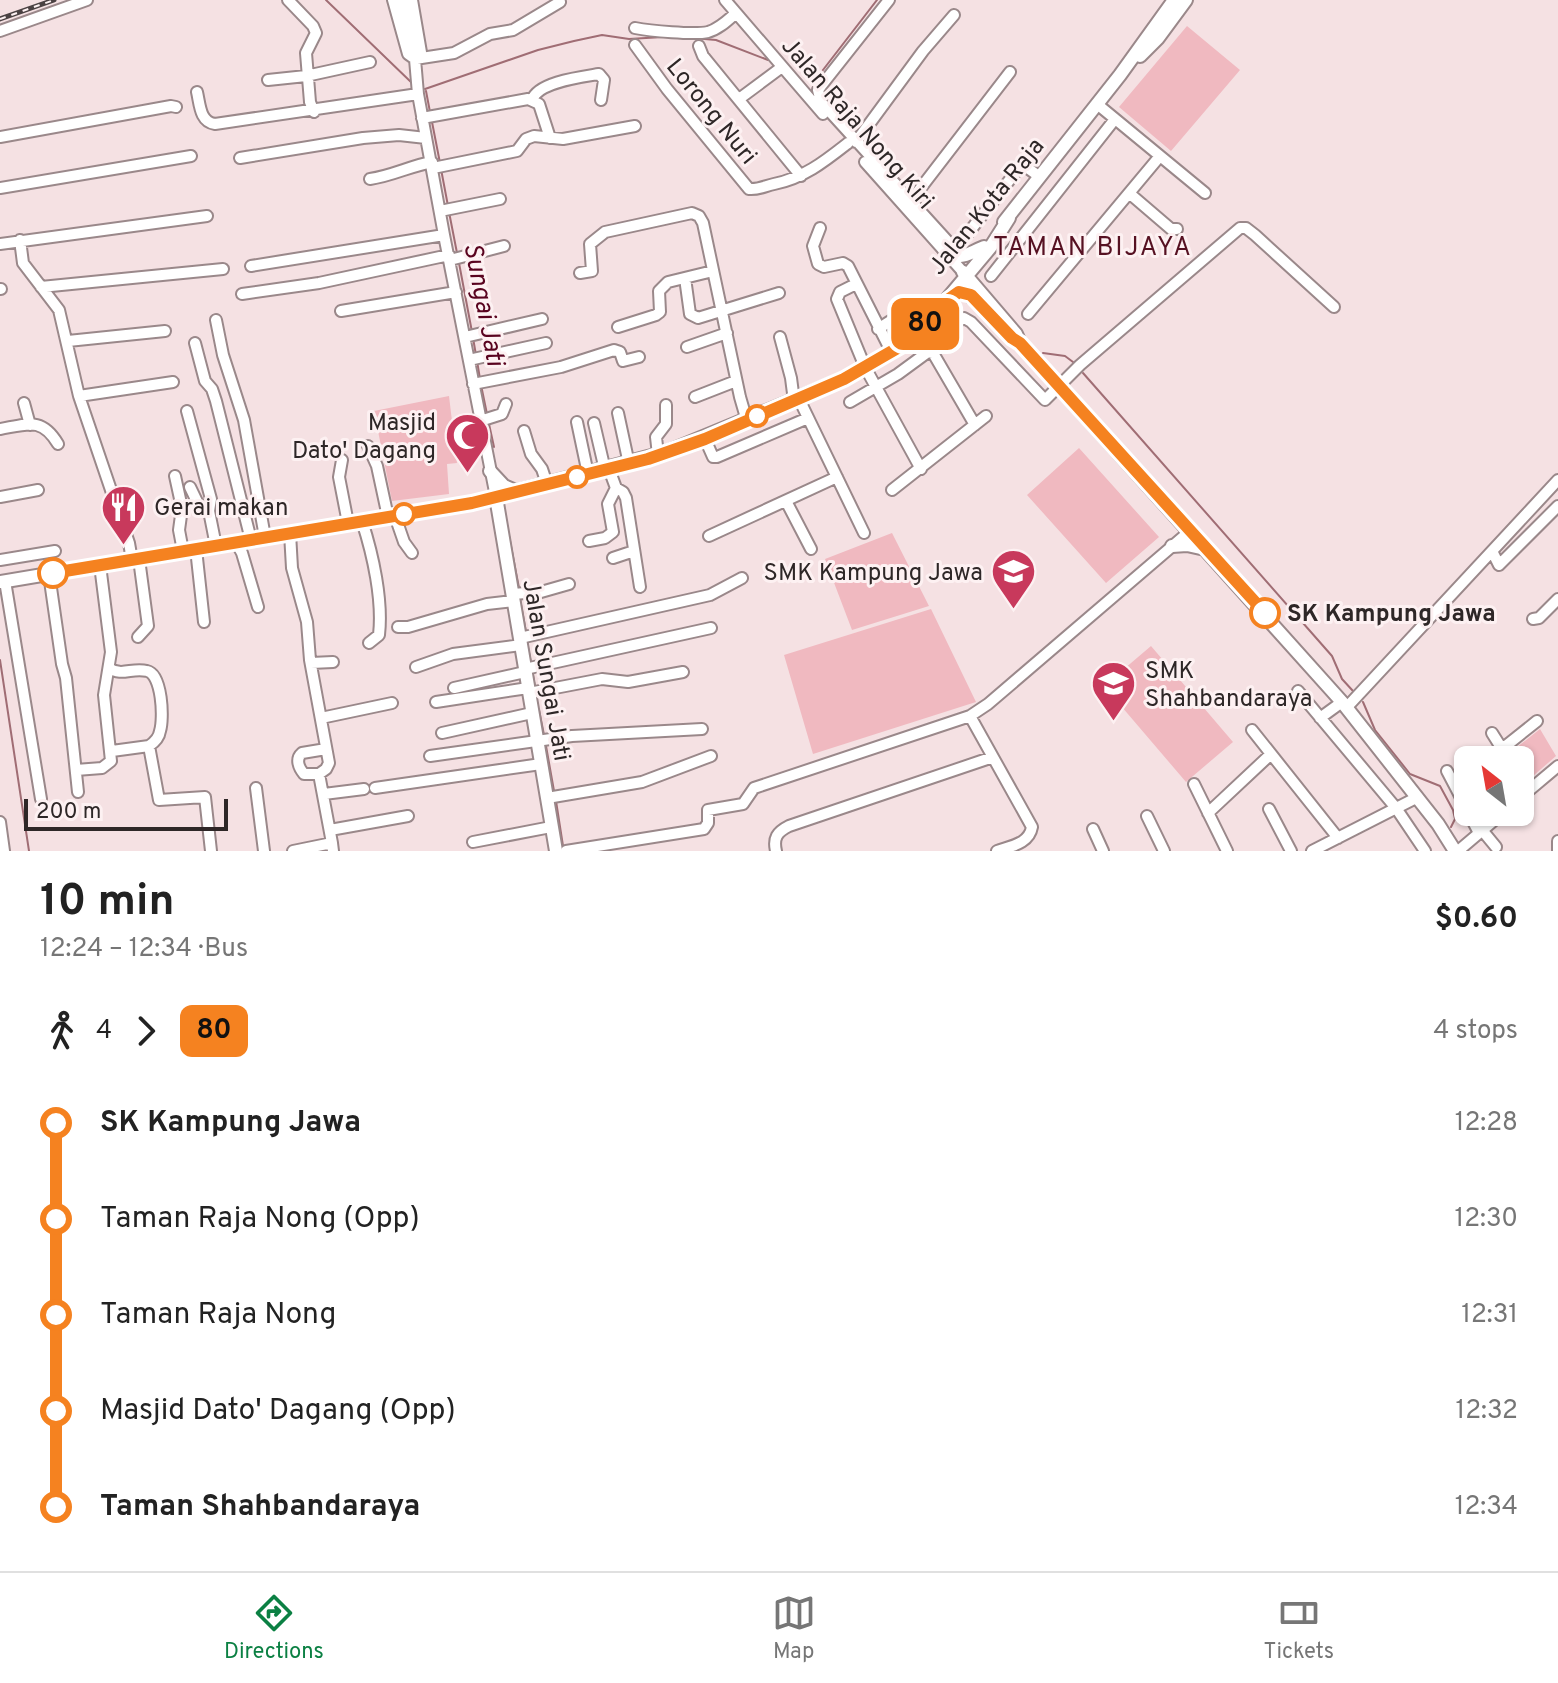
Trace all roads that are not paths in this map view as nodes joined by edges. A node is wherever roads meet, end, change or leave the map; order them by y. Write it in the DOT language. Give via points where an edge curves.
graph roads {
  1 [pos="87,0"];
  2 [pos="288,0"];
  3 [pos="393,0"];
  4 [pos="402,0"];
  5 [pos="412,0"];
  6 [pos="725,0"];
  7 [pos="889,0"];
  8 [pos="1174,0"];
  9 [pos="1186,0"];
  10 [pos="560,2"];
  11 [pos="736,13"];
  12 [pos="954,15"];
  13 [pos="635,28"];
  14 [pos="0,31"];
  15 [pos="635,45"];
  16 [pos="699,46"];
  17 [pos="419,59"];
  18 [pos="370,62"];
  19 [pos="782,67"];
  20 [pos="1010,72"];
  21 [pos="309,75"];
  22 [pos="1120,75"];
  23 [pos="268,80"];
  24 [pos="417,89"];
  25 [pos="197,92"];
  26 [pos="739,99"];
  27 [pos="532,100"];
  28 [pos="601,100"];
  29 [pos="1097,104"];
  30 [pos="176,107"];
  31 [pos="314,112"];
  32 [pos="429,117"];
  33 [pos="1115,119"];
  34 [pos="635,126"];
  35 [pos="0,137"];
  36 [pos="426,138"];
  37 [pos="550,138"];
  38 [pos="852,142"];
  39 [pos="191,156"];
  40 [pos="1160,156"];
  41 [pos="240,158"];
  42 [pos="432,165"];
  43 [pos="801,176"];
  44 [pos="1040,177"];
  45 [pos="370,179"];
  46 [pos="0,188"];
  47 [pos="1129,193"];
  48 [pos="1205,193"];
  49 [pos="500,199"];
  50 [pos="910,202"];
  51 [pos="446,210"];
  52 [pos="207,216"];
  53 [pos="820,228"];
  54 [pos="1177,229"];
  55 [pos="444,235"];
  56 [pos="20,240"];
  57 [pos="934,240"];
  58 [pos="0,244"];
  59 [pos="504,246"];
  60 [pos="987,248"];
  61 [pos="944,249"];
  62 [pos="454,258"];
  63 [pos="251,266"];
  64 [pos="223,269"];
  65 [pos="713,271"];
  66 [pos="580,273"];
  67 [pos="963,276"];
  68 [pos="991,276"];
  69 [pos="685,278"];
  70 [pos="856,284"];
  71 [pos="41,287"];
  72 [pos="456,292"];
  73 [pos="779,293"];
  74 [pos="242,294"];
  75 [pos="945,302"];
  76 [pos="989,307"];
  77 [pos="1334,307"];
  78 [pos="341,311"];
  79 [pos="722,312"];
  80 [pos="1028,314"];
  81 [pos="542,319"];
  82 [pos="926,319"];
  83 [pos="216,320"];
  84 [pos="618,327"];
  85 [pos="878,329"];
  86 [pos="165,331"];
  87 [pos="910,331"];
  88 [pos="727,333"];
  89 [pos="469,336"];
  90 [pos="780,337"];
  91 [pos="68,341"];
  92 [pos="195,343"];
  93 [pos="546,343"];
  94 [pos="687,347"];
  95 [pos="893,350"];
  96 [pos="639,357"];
  97 [pos="474,359"];
  98 [pos="865,367"];
  99 [pos="736,381"];
  100 [pos="173,382"];
  101 [pos="478,384"];
  102 [pos="1059,386"];
  103 [pos="877,387"];
  104 [pos="79,396"];
  105 [pos="695,397"];
  106 [pos="796,400"];
  107 [pos="850,402"];
  108 [pos="24,403"];
  109 [pos="506,404"];
  110 [pos="666,405"];
  111 [pos="187,411"];
  112 [pos="618,413"];
  113 [pos="986,416"];
  114 [pos="808,418"];
  115 [pos="486,420"];
  116 [pos="747,421"];
  117 [pos="577,422"];
  118 [pos="594,423"];
  119 [pos="30,425"];
  120 [pos="975,425"];
  121 [pos="0,429"];
  122 [pos="524,431"];
  123 [pos="705,439"];
  124 [pos="58,444"];
  125 [pos="368,446"];
  126 [pos="658,455"];
  127 [pos="342,460"];
  128 [pos="629,464"];
  129 [pos="607,469"];
  130 [pos="921,469"];
  131 [pos="490,471"];
  132 [pos="588,474"];
  133 [pos="175,476"];
  134 [pos="837,477"];
  135 [pos="1558,480"];
  136 [pos="547,484"];
  137 [pos="190,487"];
  138 [pos="616,488"];
  139 [pos="38,490"];
  140 [pos="892,490"];
  141 [pos="522,491"];
  142 [pos="0,497"];
  143 [pos="496,497"];
  144 [pos="786,501"];
  145 [pos="472,503"];
  146 [pos="1558,506"];
  147 [pos="209,511"];
  148 [pos="391,516"];
  149 [pos="362,521"];
  150 [pos="348,523"];
  151 [pos="1190,531"];
  152 [pos="290,533"];
  153 [pos="502,533"];
  154 [pos="864,533"];
  155 [pos="709,536"];
  156 [pos="265,537"];
  157 [pos="251,540"];
  158 [pos="589,541"];
  159 [pos="236,542"];
  160 [pos="216,546"];
  161 [pos="1172,546"];
  162 [pos="811,549"];
  163 [pos="190,550"];
  164 [pos="1208,550"];
  165 [pos="55,551"];
  166 [pos="634,551"];
  167 [pos="1492,551"];
  168 [pos="412,553"];
  169 [pos="613,558"];
  170 [pos="135,559"];
  171 [pos="0,560"];
  172 [pos="100,565"];
  173 [pos="49,574"];
  174 [pos="742,578"];
  175 [pos="3,582"];
  176 [pos="569,584"];
  177 [pos="640,587"];
  178 [pos="516,596"];
  179 [pos="1558,599"];
  180 [pos="258,607"];
  181 [pos="1533,619"];
  182 [pos="204,622"];
  183 [pos="398,627"];
  184 [pos="711,628"];
  185 [pos="138,637"];
  186 [pos="523,639"];
  187 [pos="369,643"];
  188 [pos="333,662"];
  189 [pos="311,663"];
  190 [pos="416,667"];
  191 [pos="109,668"];
  192 [pos="528,669"];
  193 [pos="683,672"];
  194 [pos="454,688"];
  195 [pos="528,691"];
  196 [pos="1298,691"];
  197 [pos="436,702"];
  198 [pos="392,703"];
  199 [pos="1344,704"];
  200 [pos="532,713"];
  201 [pos="970,716"];
  202 [pos="321,718"];
  203 [pos="1320,718"];
  204 [pos="1537,721"];
  205 [pos="702,729"];
  206 [pos="1252,730"];
  207 [pos="442,733"];
  208 [pos="1492,733"];
  209 [pos="542,740"];
  210 [pos="149,746"];
  211 [pos="1500,746"];
  212 [pos="1506,746"];
  213 [pos="326,749"];
  214 [pos="112,751"];
  215 [pos="1271,754"];
  216 [pos="430,756"];
  217 [pos="711,756"];
  218 [pos="993,757"];
  219 [pos="541,764"];
  220 [pos="1558,766"];
  221 [pos="76,770"];
  222 [pos="1447,771"];
  223 [pos="319,774"];
  224 [pos="1194,784"];
  225 [pos="1454,785"];
  226 [pos="1534,786"];
  227 [pos="256,788"];
  228 [pos="78,792"];
  229 [pos="324,794"];
  230 [pos="551,797"];
  231 [pos="1416,798"];
  232 [pos="41,799"];
  233 [pos="1396,808"];
  234 [pos="1269,809"];
  235 [pos="1208,813"];
  236 [pos="408,816"];
  237 [pos="1147,816"];
  238 [pos="0,822"];
  239 [pos="1477,826"];
  240 [pos="1488,826"];
  241 [pos="551,827"];
  242 [pos="1093,829"];
  243 [pos="330,830"];
  244 [pos="1481,832"];
  245 [pos="1338,838"];
  246 [pos="1558,841"];
  247 [pos="473,842"];
  248 [pos="332,847"];
  249 [pos="1496,847"];
  250 [pos="1558,850"];
  251 [pos="4,851"];
  252 [pos="211,851"];
  253 [pos="264,851"];
  254 [pos="293,851"];
  255 [pos="556,851"];
  256 [pos="566,851"];
  257 [pos="776,851"];
  258 [pos="997,851"];
  259 [pos="1103,851"];
  260 [pos="1164,851"];
  261 [pos="1227,851"];
  262 [pos="1291,851"];
  263 [pos="1312,851"];
  264 [pos="1425,851"];
  265 [pos="1456,851"];
  1 -- 14 [label="street"];
  2 -- 21 [label="street" via="316,33 306,53"];
  3 -- 17 [label="street" via="408,54"];
  4 -- 17 [label="street"];
  5 -- 17 [label="street"];
  6 -- 11 [label="street, Jalan Raja Nong Kiri"];
  7 -- 38 [label="street" via="818,90 821,102"];
  8 -- 22 [label="main road, Jalan Kota Raja"];
  9 -- 22 [label="main road, Jalan Kota Raja" via="1158,38"];
  10 -- 17 [label="street" via="513,30 490,34 449,55"];
  11 -- 13 [label="street" via="708,32"];
  11 -- 19 [label="street, Jalan Raja Nong Kiri"];
  12 -- 38 [label="street, Lorong Nuri"];
  15 -- 43 [label="street, Lorong Nuri" via="749,189"];
  16 -- 26 [label="street"];
  17 -- 24 [label="street"];
  18 -- 21 [label="street"];
  19 -- 26 [label="street"];
  19 -- 38 [label="street, Jalan Raja Nong Kiri"];
  20 -- 50 [label="street"];
  21 -- 23 [label="street"];
  21 -- 31 [label="street"];
  22 -- 29 [label="main road, Jalan Kota Raja"];
  24 -- 31 [label="street"];
  24 -- 32 [label="street"];
  25 -- 31 [label="street" via="210,124"];
  26 -- 43 [label="street"];
  27 -- 28 [label="street" via="546,86 599,74 604,80"];
  27 -- 32 [label="street"];
  27 -- 37 [label="street" via="539,104"];
  29 -- 33 [label="street"];
  29 -- 44 [label="main road, Jalan Kota Raja"];
  30 -- 35 [label="street"];
  32 -- 36 [label="street"];
  33 -- 40 [label="street"];
  33 -- 68 [label="street"];
  34 -- 37 [label="street"];
  36 -- 41 [label="street" via="388,135"];
  36 -- 42 [label="street"];
  37 -- 42 [label="street" via="534,136 517,151"];
  38 -- 43 [label="street, Lorong Nuri"];
  38 -- 50 [label="street"];
  38 -- 57 [label="street, Jalan Raja Nong Kiri"];
  39 -- 46 [label="street"];
  40 -- 47 [label="street"];
  40 -- 48 [label="street"];
  42 -- 45 [label="street"];
  42 -- 51 [label="street"];
  44 -- 50 [label="street" via="1022,164 959,245 948,245"];
  44 -- 60 [label="main road, Jalan Kota Raja"];
  47 -- 54 [label="street"];
  47 -- 80 [label="street"];
  49 -- 51 [label="street"];
  51 -- 55 [label="street"];
  52 -- 56 [label="street"];
  53 -- 70 [label="street" via="813,246 818,264 843,263"];
  55 -- 62 [label="street"];
  55 -- 63 [label="street"];
  56 -- 58 [label="street"];
  56 -- 71 [label="street" via="23,263"];
  57 -- 61 [label="street, Jalan Raja Nong Kiri"];
  57 -- 67 [label="street"];
  59 -- 62 [label="street"];
  60 -- 61 [label="main road" via="962,257"];
  60 -- 67 [label="main road, Jalan Kota Raja"];
  60 -- 76 [label="main road" via="981,280"];
  61 -- 67 [label="street, Jalan Raja Nong Kiri"];
  62 -- 72 [label="street"];
  62 -- 74 [label="street"];
  64 -- 71 [label="street"];
  65 -- 66 [label="street" via="703,223 692,213 605,232 590,244 592,271"];
  65 -- 69 [label="street"];
  65 -- 79 [label="street"];
  67 -- 75 [label="main road"];
  67 -- 76 [label="main road"];
  67 -- 82 [label="main road, Jalan Kota Raja"];
  69 -- 79 [label="street" via="692,317"];
  69 -- 84 [label="street" via="662,286 656,315"];
  70 -- 85 [label="street"];
  70 -- 98 [label="street" via="837,299"];
  71 -- 91 [label="street" via="59,310"];
  72 -- 78 [label="street"];
  72 -- 89 [label="street"];
  73 -- 79 [label="street"];
  75 -- 76 [label="main road" via="964,292"];
  75 -- 82 [label="main road"];
  76 -- 102 [label="main road"];
  77 -- 102 [label="street" via="1255,235 1246,228 1236,230"];
  79 -- 88 [label="street"];
  81 -- 89 [label="street"];
  82 -- 87 [label="main road, Jalan Kota Raja"];
  82 -- 95 [label="main road"];
  82 -- 102 [label="street" via="943,339 955,323 964,318 971,322 1045,400"];
  83 -- 156 [label="street" via="244,420"];
  85 -- 87 [label="street" via="892,320"];
  85 -- 95 [label="street"];
  86 -- 91 [label="street"];
  87 -- 95 [label="main road, Jalan Kota Raja"];
  88 -- 94 [label="street"];
  88 -- 99 [label="street"];
  89 -- 97 [label="street"];
  90 -- 106 [label="street"];
  91 -- 104 [label="street"];
  92 -- 157 [label="street" via="216,401"];
  93 -- 97 [label="street"];
  95 -- 98 [label="main road, Jalan Kota Raja"];
  96 -- 101 [label="street" via="623,361 614,350"];
  97 -- 101 [label="street"];
  98 -- 103 [label="street"];
  98 -- 106 [label="main road, Jalan Kota Raja"];
  99 -- 105 [label="street"];
  99 -- 116 [label="street"];
  100 -- 104 [label="street"];
  101 -- 115 [label="street"];
  102 -- 151 [label="main road"];
  103 -- 107 [label="street"];
  103 -- 120 [label="street" via="923,354 933,353"];
  103 -- 130 [label="street"];
  104 -- 170 [label="street"];
  106 -- 114 [label="street"];
  106 -- 116 [label="main road, Jalan Kota Raja"];
  108 -- 119 [label="street"];
  109 -- 115 [label="street" via="502,414"];
  110 -- 126 [label="street" via="666,424 656,437"];
  111 -- 147 [label="street" via="211,499"];
  112 -- 128 [label="street"];
  113 -- 120 [label="street"];
  114 -- 123 [label="street" via="713,457"];
  114 -- 134 [label="street"];
  115 -- 131 [label="street"];
  116 -- 123 [label="main road, Jalan Kota Raja"];
  117 -- 132 [label="street"];
  118 -- 129 [label="street"];
  119 -- 121 [label="street"];
  119 -- 124 [label="street" via="49,429"];
  120 -- 130 [label="street"];
  122 -- 136 [label="street"];
  123 -- 126 [label="main road, Jalan Kota Raja"];
  125 -- 148 [label="street"];
  126 -- 128 [label="main road, Jalan Kota Raja"];
  127 -- 150 [label="street" via="339,477"];
  128 -- 129 [label="main road, Jalan Kota Raja"];
  129 -- 132 [label="main road, Jalan Kota Raja"];
  129 -- 138 [label="street"];
  130 -- 140 [label="street"];
  131 -- 141 [label="main road" via="504,486"];
  131 -- 143 [label="street"];
  132 -- 136 [label="main road, Jalan Kota Raja"];
  133 -- 163 [label="street" via="182,508 179,530"];
  134 -- 144 [label="street"];
  134 -- 154 [label="street"];
  135 -- 167 [label="street"];
  136 -- 141 [label="main road, Jalan Kota Raja"];
  137 -- 147 [label="street" via="196,504"];
  138 -- 158 [label="street" via="608,504 613,532"];
  138 -- 166 [label="street" via="626,498"];
  139 -- 142 [label="street"];
  141 -- 143 [label="main road, Jalan Kota Raja"];
  141 -- 153 [label="main road" via="503,515"];
  143 -- 145 [label="main road, Jalan Kota Raja"];
  143 -- 153 [label="main road, Jalan Sungai Jati"];
  144 -- 155 [label="street"];
  144 -- 162 [label="street"];
  145 -- 148 [label="main road, Jalan Kota Raja"];
  145 -- 153 [label="main road" via="489,508"];
  146 -- 167 [label="street" via="1499,565"];
  147 -- 160 [label="street"];
  148 -- 149 [label="main road, Jalan Kota Raja"];
  148 -- 168 [label="street"];
  149 -- 150 [label="main road, Jalan Kota Raja"];
  149 -- 187 [label="street" via="380,625 379,635"];
  150 -- 152 [label="main road, Jalan Kota Raja"];
  151 -- 161 [label="street"];
  151 -- 164 [label="main road"];
  152 -- 156 [label="main road, Jalan Kota Raja"];
  152 -- 189 [label="street"];
  153 -- 178 [label="main road, Jalan Sungai Jati"];
  156 -- 157 [label="main road, Jalan Kota Raja"];
  157 -- 159 [label="main road, Jalan Kota Raja"];
  159 -- 160 [label="main road, Jalan Kota Raja"];
  159 -- 180 [label="street"];
  160 -- 163 [label="main road, Jalan Kota Raja"];
  161 -- 164 [label="main road"];
  161 -- 201 [label="street"];
  163 -- 170 [label="main road, Jalan Kota Raja"];
  163 -- 182 [label="street"];
  164 -- 199 [label="main road"];
  165 -- 171 [label="street"];
  166 -- 169 [label="street"];
  166 -- 177 [label="street"];
  167 -- 199 [label="street"];
  170 -- 172 [label="main road, Jalan Kota Raja"];
  170 -- 185 [label="street" via="148,626"];
  172 -- 173 [label="main road, Jalan Kota Raja"];
  172 -- 191 [label="street"];
  173 -- 175 [label="main road, Jalan Kota Raja"];
  173 -- 221 [label="street"];
  174 -- 186 [label="street" via="710,595"];
  175 -- 232 [label="street"];
  176 -- 178 [label="street"];
  178 -- 183 [label="street"];
  178 -- 186 [label="main road, Jalan Sungai Jati"];
  179 -- 181 [label="street"];
  184 -- 192 [label="street"];
  186 -- 190 [label="street"];
  186 -- 192 [label="main road, Jalan Sungai Jati"];
  188 -- 189 [label="street"];
  189 -- 202 [label="street"];
  191 -- 210 [label="street" via="155,675 162,721 160,734"];
  191 -- 214 [label="street" via="104,709"];
  192 -- 194 [label="street"];
  192 -- 195 [label="main road, Jalan Sungai Jati"];
  193 -- 195 [label="street"];
  195 -- 197 [label="street"];
  195 -- 200 [label="main road, Jalan Sungai Jati"];
  196 -- 203 [label="street"];
  198 -- 202 [label="street"];
  199 -- 203 [label="street"];
  199 -- 231 [label="main road"];
  200 -- 207 [label="street"];
  200 -- 209 [label="main road, Jalan Sungai Jati"];
  201 -- 218 [label="street"];
  201 -- 256 [label="street" via="754,788 743,804 708,810 704,829"];
  202 -- 213 [label="street"];
  203 -- 233 [label="street"];
  204 -- 212 [label="street"];
  205 -- 209 [label="street"];
  206 -- 215 [label="street"];
  208 -- 211 [label="street"];
  209 -- 216 [label="street"];
  209 -- 219 [label="main road, Jalan Sungai Jati"];
  210 -- 214 [label="street"];
  210 -- 252 [label="street" via="159,800 205,797"];
  213 -- 223 [label="street" via="329,763"];
  213 -- 223 [label="street" via="298,757 304,774"];
  214 -- 221 [label="street" via="111,761 102,768"];
  215 -- 235 [label="street"];
  215 -- 245 [label="street"];
  217 -- 230 [label="street" via="642,782"];
  218 -- 257 [label="street" via="789,826 776,836"];
  218 -- 258 [label="street" via="1032,827 1022,842"];
  219 -- 229 [label="street"];
  219 -- 230 [label="main road, Jalan Sungai Jati"];
  220 -- 226 [label="street"];
  221 -- 228 [label="street"];
  222 -- 225 [label="street"];
  223 -- 229 [label="street"];
  224 -- 235 [label="street"];
  227 -- 253 [label="street"];
  229 -- 243 [label="street"];
  230 -- 241 [label="main road, Jalan Sungai Jati"];
  231 -- 233 [label="street"];
  231 -- 265 [label="main road"];
  233 -- 245 [label="street"];
  233 -- 264 [label="street"];
  234 -- 262 [label="street"];
  235 -- 261 [label="street"];
  236 -- 243 [label="street"];
  237 -- 260 [label="street"];
  238 -- 251 [label="street"];
  239 -- 244 [label="street"];
  240 -- 244 [label="street"];
  241 -- 247 [label="street"];
  241 -- 255 [label="main road, Jalan Sungai Jati"];
  242 -- 259 [label="street"];
  243 -- 248 [label="street"];
  244 -- 249 [label="street"];
  244 -- 265 [label="street"];
  245 -- 263 [label="street"];
  246 -- 250 [label="street"];
  248 -- 254 [label="street"];
}
